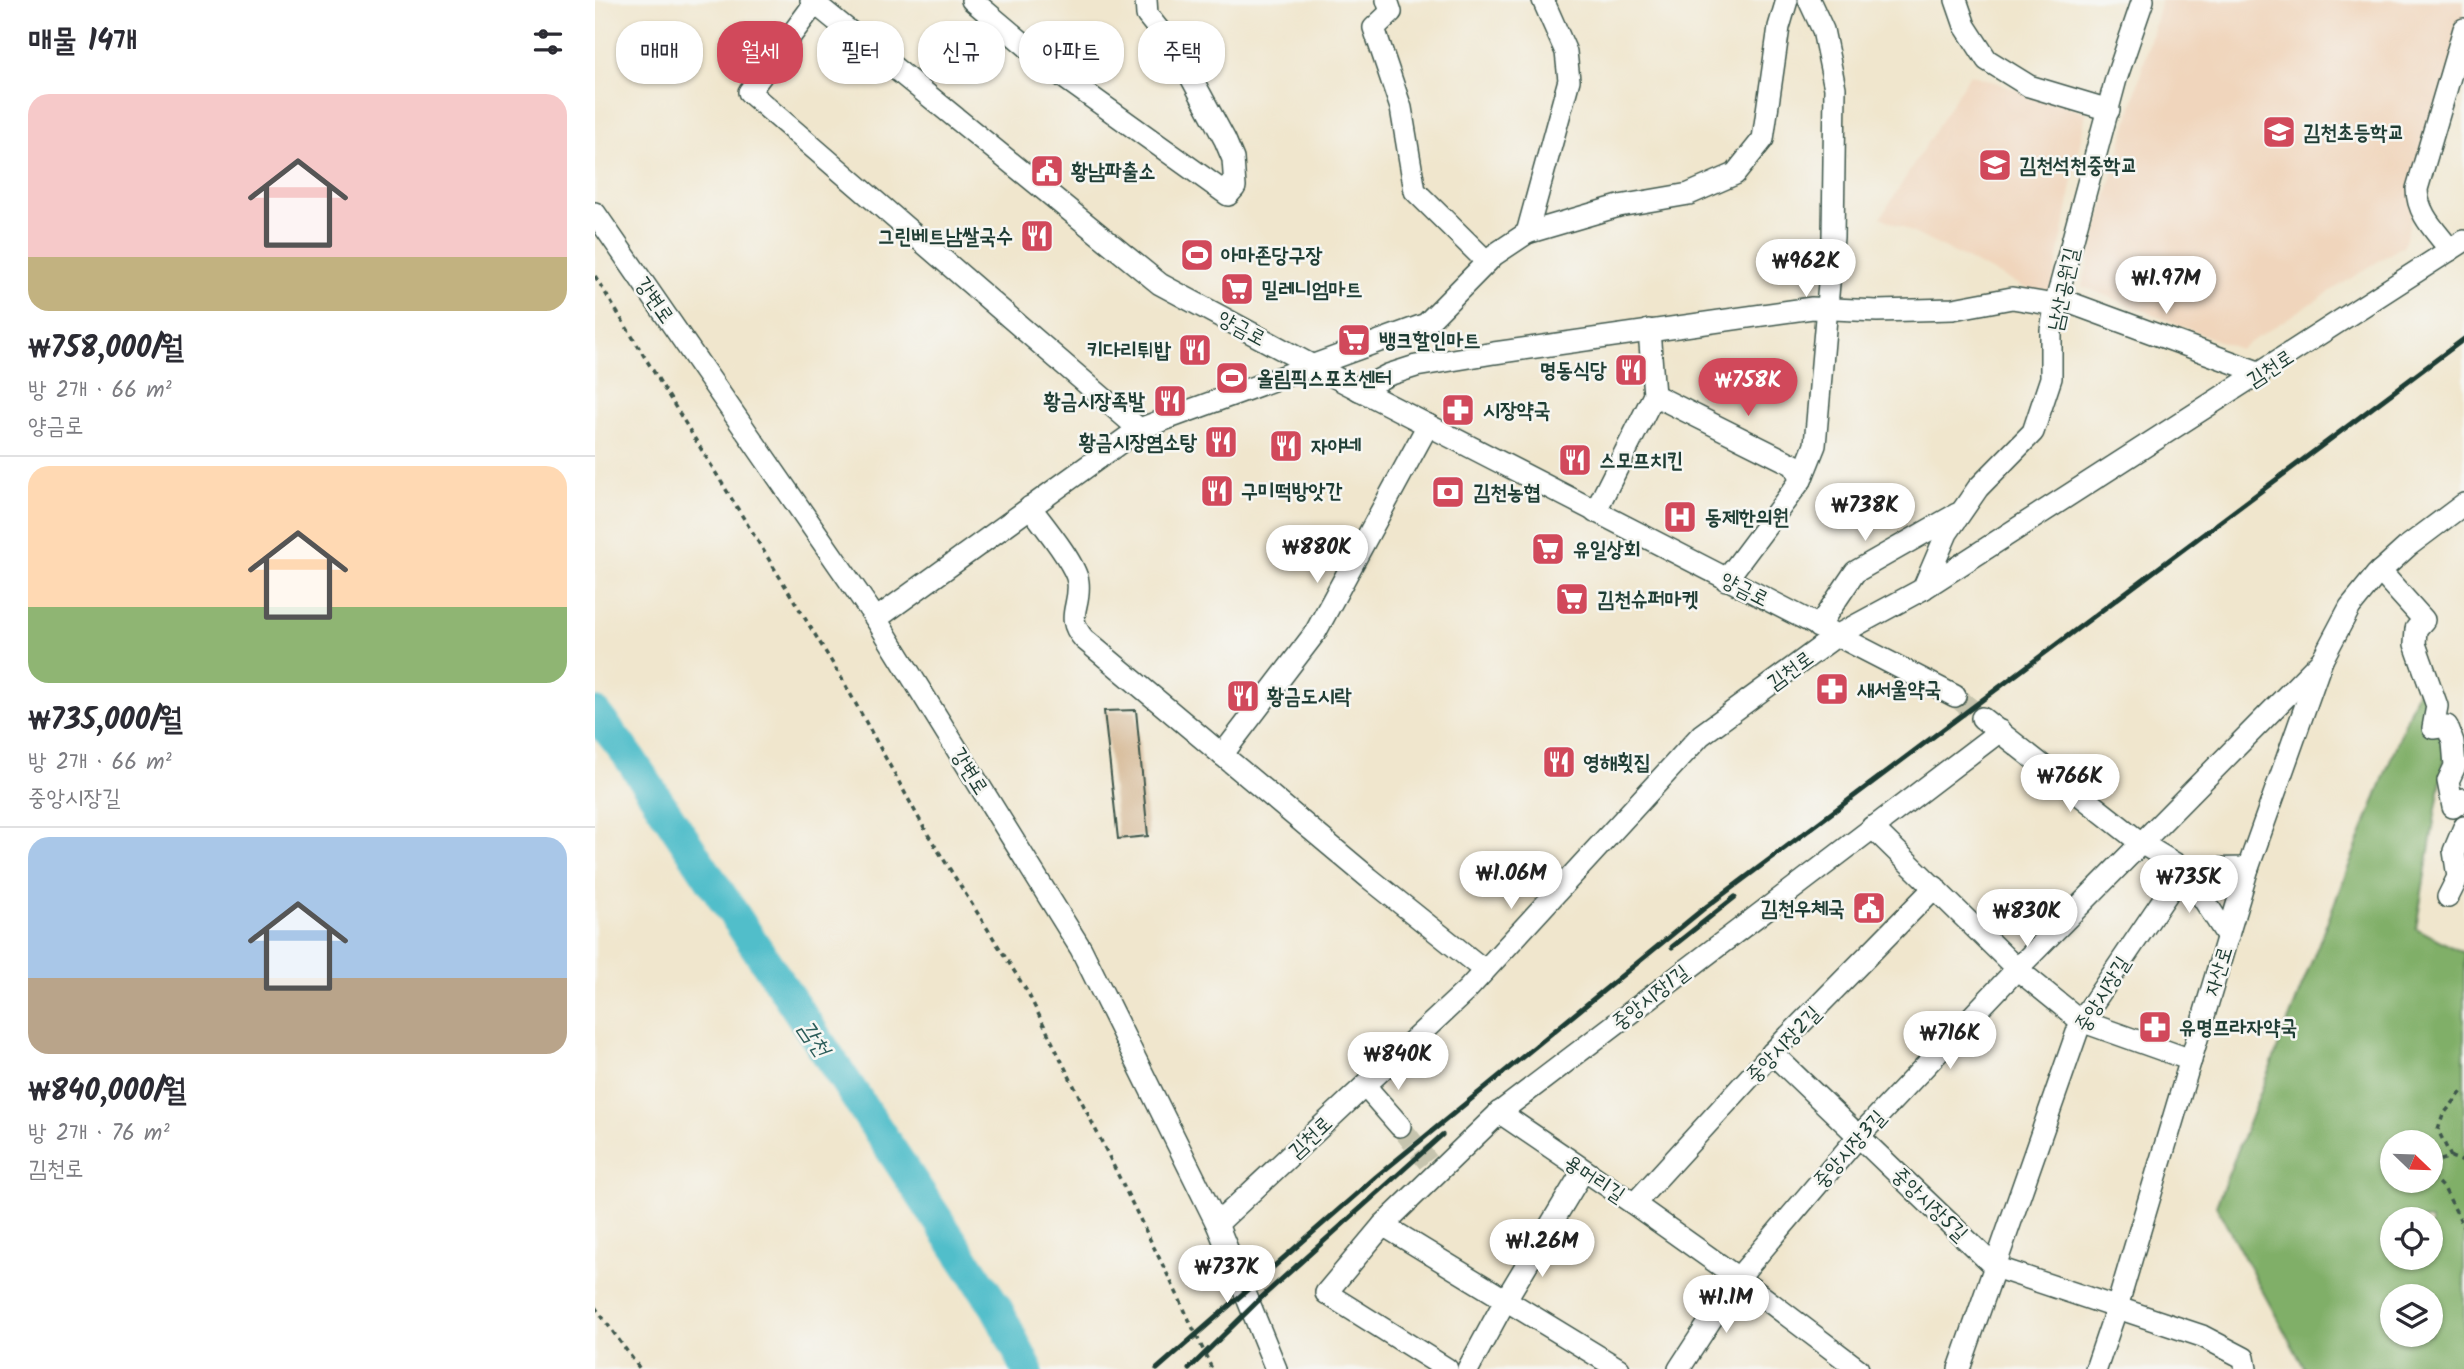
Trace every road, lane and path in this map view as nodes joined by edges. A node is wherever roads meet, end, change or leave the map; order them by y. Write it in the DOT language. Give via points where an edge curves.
graph roads {
  1 [pos="972,0"];
  2 [pos="1146,0"];
  3 [pos="1387,0"];
  4 [pos="1543,0"];
  5 [pos="1787,0"];
  6 [pos="1809,0"];
  7 [pos="1956,0"];
  8 [pos="2143,0"];
  9 [pos="813,2"];
  10 [pos="2464,29"];
  11 [pos="2109,110"];
  12 [pos="595,213"];
  13 [pos="1527,233"];
  14 [pos="2457,246"];
  15 [pos="1487,262"];
  16 [pos="595,276"];
  17 [pos="2056,302"];
  18 [pos="1826,309"];
  19 [pos="1649,330"];
  20 [pos="1313,366"];
  21 [pos="2262,373"];
  22 [pos="1360,390"];
  23 [pos="1654,395"];
  24 [pos="1429,425"];
  25 [pos="1139,429"];
  26 [pos="1801,480"];
  27 [pos="2464,504"];
  28 [pos="1030,507"];
  29 [pos="1595,512"];
  30 [pos="1962,512"];
  31 [pos="2380,571"];
  32 [pos="1726,580"];
  33 [pos="1923,589"];
  34 [pos="876,619"];
  35 [pos="1827,631"];
  36 [pos="2322,660"];
  37 [pos="1955,696"];
  38 [pos="1982,718"];
  39 [pos="2000,731"];
  40 [pos="1222,755"];
  41 [pos="2464,799"];
  42 [pos="1872,827"];
  43 [pos="2464,827"];
  44 [pos="2141,843"];
  45 [pos="2248,868"];
  46 [pos="2184,869"];
  47 [pos="1934,887"];
  48 [pos="2448,897"];
  49 [pos="2228,937"];
  50 [pos="1484,970"];
  51 [pos="2017,970"];
  52 [pos="2081,1021"];
  53 [pos="1772,1053"];
  54 [pos="2191,1060"];
  55 [pos="1365,1086"];
  56 [pos="2464,1089"];
  57 [pos="1499,1112"];
  58 [pos="1400,1126"];
  59 [pos="1858,1137"];
  60 [pos="2451,1157"];
  61 [pos="2443,1159"];
  62 [pos="2464,1162"];
  63 [pos="1583,1171"];
  64 [pos="2443,1189"];
  65 [pos="1634,1204"];
  66 [pos="1217,1224"];
  67 [pos="1384,1225"];
  68 [pos="2464,1227"];
  69 [pos="1996,1267"];
  70 [pos="1738,1278"];
  71 [pos="1506,1299"];
  72 [pos="595,1307"];
  73 [pos="2117,1307"];
  74 [pos="640,1369"];
  75 [pos="1212,1369"];
  76 [pos="1276,1369"];
  77 [pos="1447,1369"];
  78 [pos="1468,1369"];
  79 [pos="1619,1369"];
  80 [pos="1679,1369"];
  81 [pos="1858,1369"];
  82 [pos="1959,1369"];
  83 [pos="2096,1369"];
  84 [pos="2246,1369"];
  1 -- 2 [label="street" via="1062,76 1228,195 1235,187 1233,159 1179,55 1147,15"];
  3 -- 15 [label="street" via="1391,12 1374,28 1401,108 1415,191"];
  4 -- 13 [label="street" via="1566,52 1569,80"];
  5 -- 13 [label="street" via="1763,139 1735,174 1689,194 1619,206"];
  6 -- 18 [label="street" via="1823,30 1835,88 1833,237"];
  7 -- 11 [label="street" via="1965,26 1987,60 2029,86"];
  8 -- 11 [label="street, 남산공원길"];
  9 -- 20 [label="street, 양금로" via="1160,284"];
  9 -- 25 [label="street" via="749,92"];
  10 -- 14 [label="street" via="2417,189 2423,214"];
  11 -- 17 [label="street, 남산공원길"];
  12 -- 34 [label="street, 강변로"];
  13 -- 15 [label="street"];
  14 -- 21 [label="street, 김천로"];
  15 -- 20 [label="street" via="1426,324"];
  16 -- 75 [label="path" via="841,677 927,833 1028,993"];
  17 -- 18 [label="street" via="2012,298 1953,309"];
  17 -- 21 [label="street"];
  17 -- 30 [label="street, 남산공원길" via="2051,377 2033,432 1978,488"];
  18 -- 19 [label="street"];
  18 -- 26 [label="street" via="1815,445"];
  19 -- 22 [label="street" via="1416,366"];
  19 -- 23 [label="street"];
  20 -- 22 [label="street, 양금로"];
  20 -- 25 [label="street"];
  21 -- 33 [label="street, 김천로"];
  22 -- 24 [label="street, 양금로"];
  23 -- 26 [label="street" via="1794,465"];
  23 -- 29 [label="street"];
  24 -- 29 [label="street, 양금로"];
  24 -- 40 [label="street" via="1315,633"];
  25 -- 28 [label="street"];
  26 -- 32 [label="street"];
  27 -- 31 [label="street, 자산로"];
  28 -- 34 [label="street"];
  28 -- 40 [label="street" via="1078,578 1075,629"];
  29 -- 32 [label="street, 양금로"];
  30 -- 33 [label="street, 남산공원길" via="1947,533"];
  30 -- 35 [label="street" via="1855,572"];
  31 -- 36 [label="street, 자산로" via="2350,607"];
  31 -- 41 [label="street" via="2424,620 2415,644 2437,706 2433,728 2447,726 2455,766 2448,781 2453,807"];
  32 -- 35 [label="street, 양금로"];
  33 -- 35 [label="street, 김천로"];
  34 -- 66 [label="street, 강변로" via="1081,949"];
  35 -- 37 [label="street"];
  35 -- 50 [label="street, 김천로" via="1701,735"];
  36 -- 44 [label="street, 중앙시장3길"];
  36 -- 45 [label="street, 자산로"];
  38 -- 39 [label="street"];
  39 -- 42 [label="street, 중앙시장1길"];
  39 -- 44 [label="street"];
  40 -- 50 [label="street"];
  42 -- 47 [label="street"];
  42 -- 57 [label="street, 중앙시장1길"];
  43 -- 48 [label="street" via="2453,851 2458,877"];
  44 -- 46 [label="street"];
  44 -- 51 [label="street, 중앙시장3길"];
  45 -- 46 [label="street"];
  45 -- 49 [label="street, 자산로"];
  46 -- 49 [label="street"];
  46 -- 52 [label="street, 중앙시장길"];
  47 -- 51 [label="street"];
  47 -- 53 [label="street, 중앙시장2길"];
  49 -- 54 [label="street, 자산로"];
  50 -- 55 [label="street, 김천로"];
  51 -- 52 [label="street"];
  51 -- 59 [label="street, 중앙시장3길"];
  52 -- 54 [label="street"];
  52 -- 69 [label="street, 중앙시장길"];
  53 -- 59 [label="street, 중앙시장5길"];
  53 -- 65 [label="street, 중앙시장2길"];
  54 -- 73 [label="street, 자산로"];
  55 -- 58 [label="street"];
  55 -- 66 [label="street, 김천로"];
  56 -- 60 [label="path" via="2443,1115 2438,1130"];
  57 -- 63 [label="street, 용머리길"];
  57 -- 67 [label="street, 중앙시장1길" via="1433,1167"];
  59 -- 69 [label="street, 중앙시장5길"];
  59 -- 70 [label="street, 중앙시장3길"];
  60 -- 61 [label="path"];
  60 -- 62 [label="path"];
  63 -- 65 [label="street, 용머리길"];
  63 -- 71 [label="street"];
  64 -- 68 [label="path"];
  65 -- 70 [label="street, 용머리길"];
  66 -- 76 [label="street, 강변로"];
  67 -- 71 [label="street"];
  67 -- 77 [label="street, 중앙시장1길" via="1326,1293"];
  69 -- 73 [label="street, 중앙시장5길"];
  69 -- 82 [label="street, 중앙시장길"];
  70 -- 80 [label="street, 중앙시장3길"];
  70 -- 81 [label="street, 용머리길"];
  71 -- 78 [label="street"];
  71 -- 79 [label="street"];
  72 -- 74 [label="path"];
  73 -- 83 [label="street, 자산로"];
  73 -- 84 [label="street, 중앙시장5길" via="2202,1336 2244,1358"];
}
